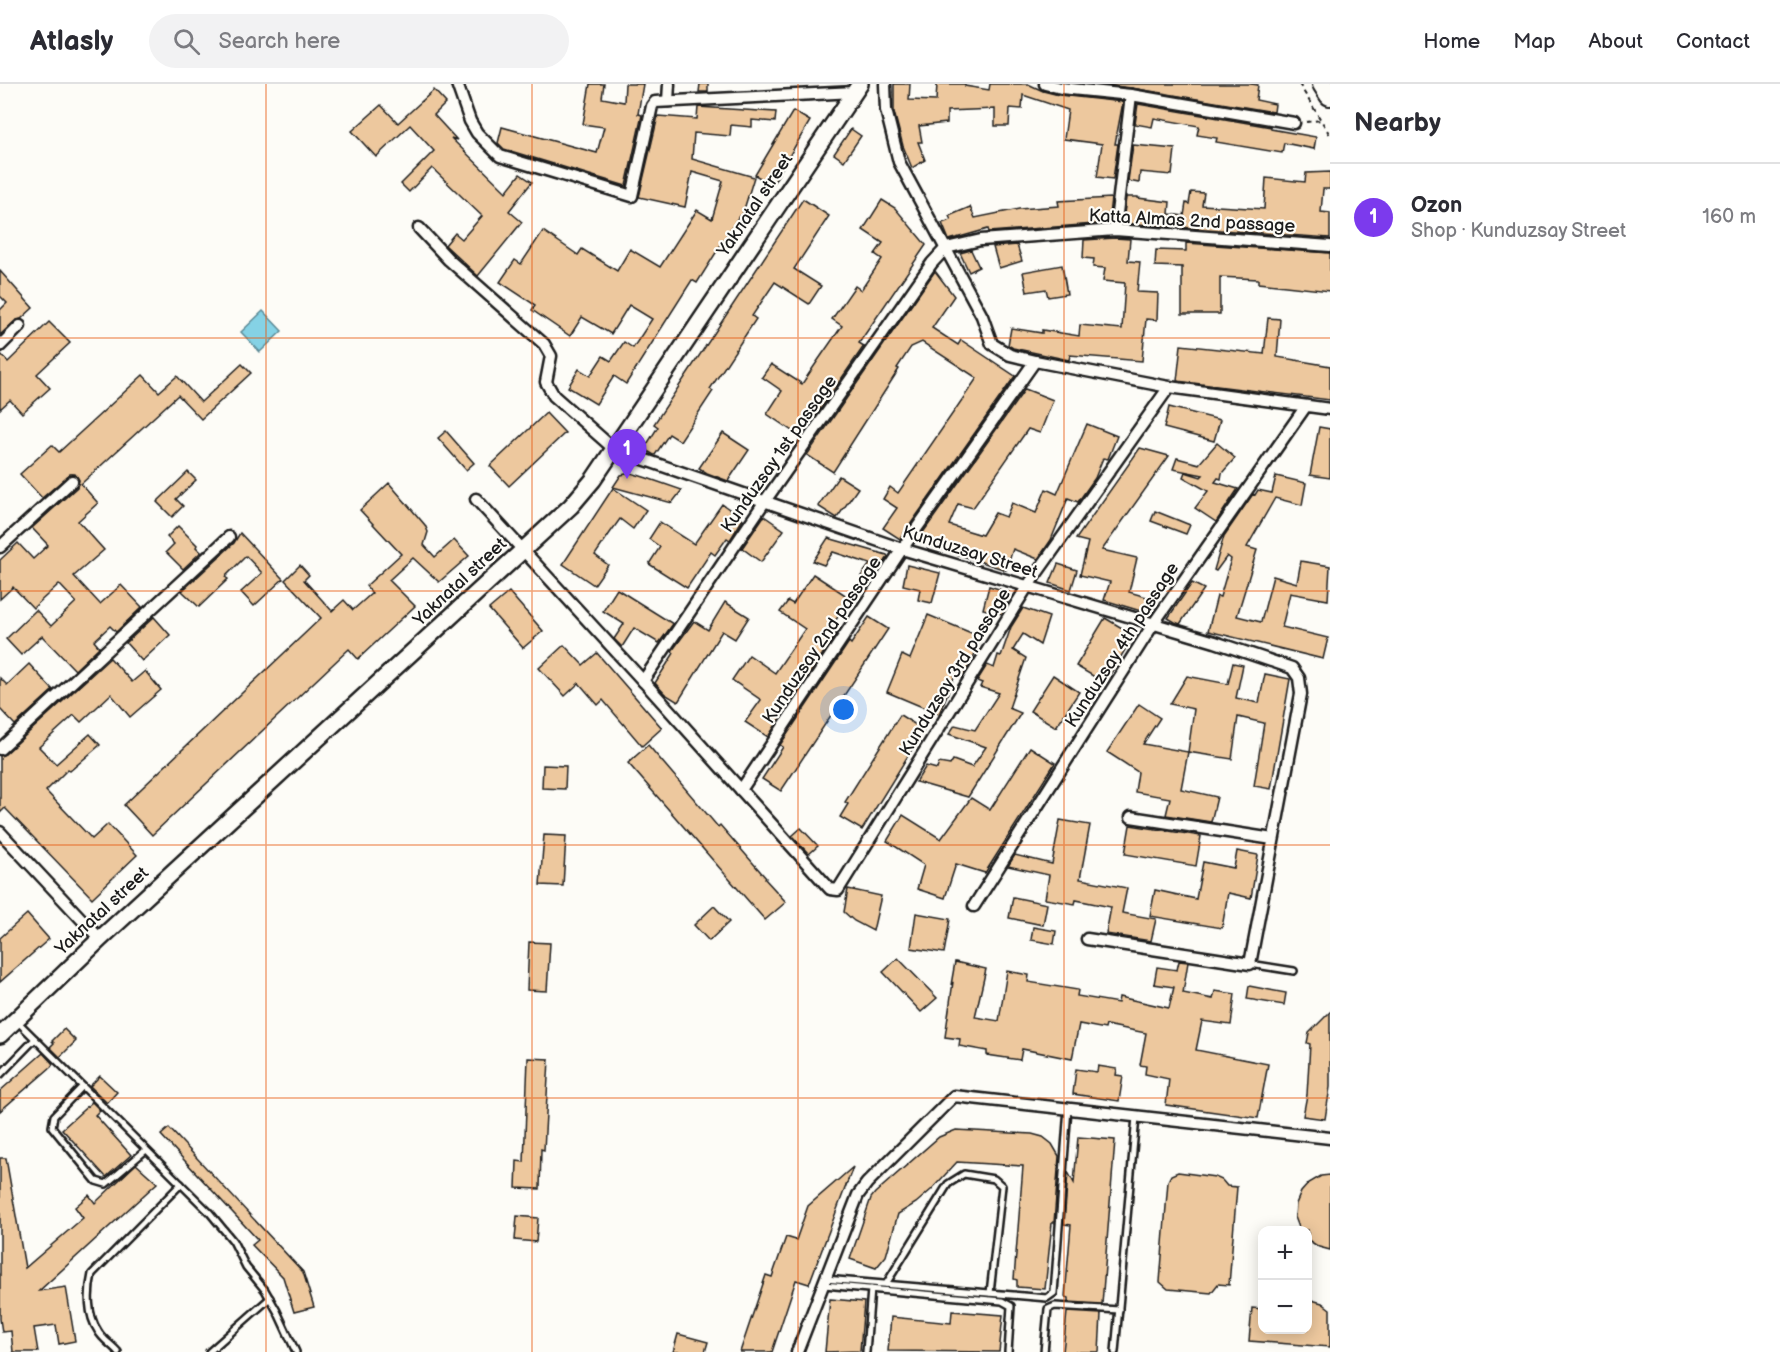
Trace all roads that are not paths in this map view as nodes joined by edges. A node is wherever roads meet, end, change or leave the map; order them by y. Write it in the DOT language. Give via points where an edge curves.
graph roads {
  1 [pos="457,84"];
  2 [pos="669,84"];
  3 [pos="885,84"];
  4 [pos="1045,84"];
  5 [pos="1323,84"];
  6 [pos="857,88"];
  7 [pos="1131,94"];
  8 [pos="1330,95"];
  9 [pos="668,101"];
  10 [pos="1294,123"];
  11 [pos="419,228"];
  12 [pos="1115,230"];
  13 [pos="1330,246"];
  14 [pos="946,248"];
  15 [pos="20,326"];
  16 [pos="0,346"];
  17 [pos="1035,361"];
  18 [pos="1169,387"];
  19 [pos="1306,406"];
  20 [pos="1330,408"];
  21 [pos="614,448"];
  22 [pos="72,481"];
  23 [pos="476,500"];
  24 [pos="765,501"];
  25 [pos="229,537"];
  26 [pos="0,547"];
  27 [pos="902,549"];
  28 [pos="522,551"];
  29 [pos="1027,587"];
  30 [pos="1154,623"];
  31 [pos="643,681"];
  32 [pos="0,749"];
  33 [pos="741,790"];
  34 [pos="1131,817"];
  35 [pos="0,832"];
  36 [pos="1273,839"];
  37 [pos="974,906"];
  38 [pos="100,939"];
  39 [pos="1087,939"];
  40 [pos="1250,964"];
  41 [pos="1294,971"];
  42 [pos="16,1019"];
  43 [pos="0,1035"];
  44 [pos="35,1039"];
  45 [pos="0,1076"];
  46 [pos="82,1086"];
  47 [pos="1068,1108"];
  48 [pos="1137,1116"];
  49 [pos="1330,1138"];
  50 [pos="146,1150"];
  51 [pos="181,1184"];
  52 [pos="824,1282"];
  53 [pos="885,1284"];
  54 [pos="871,1289"];
  55 [pos="990,1293"];
  56 [pos="270,1298"];
  57 [pos="1119,1310"];
  58 [pos="118,1352"];
  59 [pos="209,1352"];
  60 [pos="296,1352"];
  61 [pos="797,1352"];
  62 [pos="866,1352"];
  63 [pos="1008,1352"];
  64 [pos="1044,1352"];
  65 [pos="1115,1352"];
  1 -- 9 [label="street" via="477,133 500,156 632,196 652,105"];
  2 -- 9 [label="street"];
  3 -- 14 [label="street" via="886,110 899,162"];
  4 -- 7 [label="street"];
  5 -- 8 [label="highway"];
  6 -- 9 [label="street"];
  6 -- 21 [label="street, Yakлatal street"];
  7 -- 10 [label="street"];
  7 -- 12 [label="street"];
  11 -- 21 [label="street" via="449,260 544,344 551,356 546,382 554,396"];
  12 -- 13 [label="street, Katta Almas 2nd passage"];
  12 -- 14 [label="street, Katta Almas 2nd passage" via="981,240"];
  14 -- 17 [label="street" via="982,316 992,344 1010,355"];
  14 -- 24 [label="street, Kunduzsay 1st passage"];
  15 -- 16 [label="street"];
  17 -- 18 [label="street"];
  17 -- 27 [label="street, Kunduzsay 2nd passage"];
  18 -- 19 [label="street"];
  18 -- 29 [label="street, Kunduzsay 3rd passage"];
  19 -- 20 [label="street"];
  19 -- 30 [label="street, Kunduzsay 4th passage"];
  21 -- 24 [label="street, Kunduzsay Street"];
  21 -- 28 [label="street, Yakлatal street" via="571,506"];
  22 -- 26 [label="street"];
  23 -- 28 [label="street"];
  24 -- 27 [label="street, Kunduzsay Street"];
  24 -- 31 [label="street, Kunduzsay 1st passage"];
  25 -- 32 [label="street"];
  27 -- 29 [label="street, Kunduzsay Street"];
  27 -- 33 [label="street, Kunduzsay 2nd passage"];
  28 -- 31 [label="street"];
  28 -- 38 [label="street, Yakлatal street"];
  29 -- 30 [label="street, Kunduzsay Street"];
  29 -- 33 [label="street, Kunduzsay 3rd passage" via="838,890 830,889"];
  30 -- 36 [label="street, Kunduzsay Street" via="1281,663 1292,668 1299,678 1301,694"];
  30 -- 37 [label="street, Kunduzsay 4th passage"];
  31 -- 33 [label="street"];
  34 -- 36 [label="street"];
  35 -- 38 [label="street"];
  36 -- 40 [label="street"];
  38 -- 42 [label="street, Yakлatal street"];
  39 -- 40 [label="street"];
  40 -- 41 [label="lane"];
  42 -- 43 [label="street, Yakлatal street"];
  42 -- 44 [label="lane"];
  44 -- 45 [label="lane"];
  44 -- 46 [label="lane"];
  46 -- 50 [label="lane"];
  46 -- 50 [label="lane" via="54,1116 52,1127 96,1181 106,1184"];
  47 -- 48 [label="street"];
  47 -- 52 [label="street" via="954,1096 858,1195"];
  47 -- 55 [label="lane" via="1054,1293 1047,1298"];
  48 -- 49 [label="street"];
  48 -- 57 [label="lane"];
  50 -- 51 [label="lane"];
  51 -- 56 [label="lane" via="233,1241 246,1267"];
  51 -- 58 [label="lane" via="92,1274 90,1309 97,1330"];
  52 -- 53 [label="lane"];
  52 -- 54 [label="lane"];
  52 -- 61 [label="street"];
  53 -- 55 [label="lane"];
  53 -- 55 [label="lane" via="948,1184 964,1174 994,1179 1002,1186"];
  54 -- 62 [label="lane"];
  54 -- 63 [label="lane" via="1002,1301 1011,1306"];
  56 -- 59 [label="lane"];
  56 -- 60 [label="lane"];
  57 -- 64 [label="lane" via="1055,1306 1048,1309"];
  57 -- 65 [label="lane"];
}
